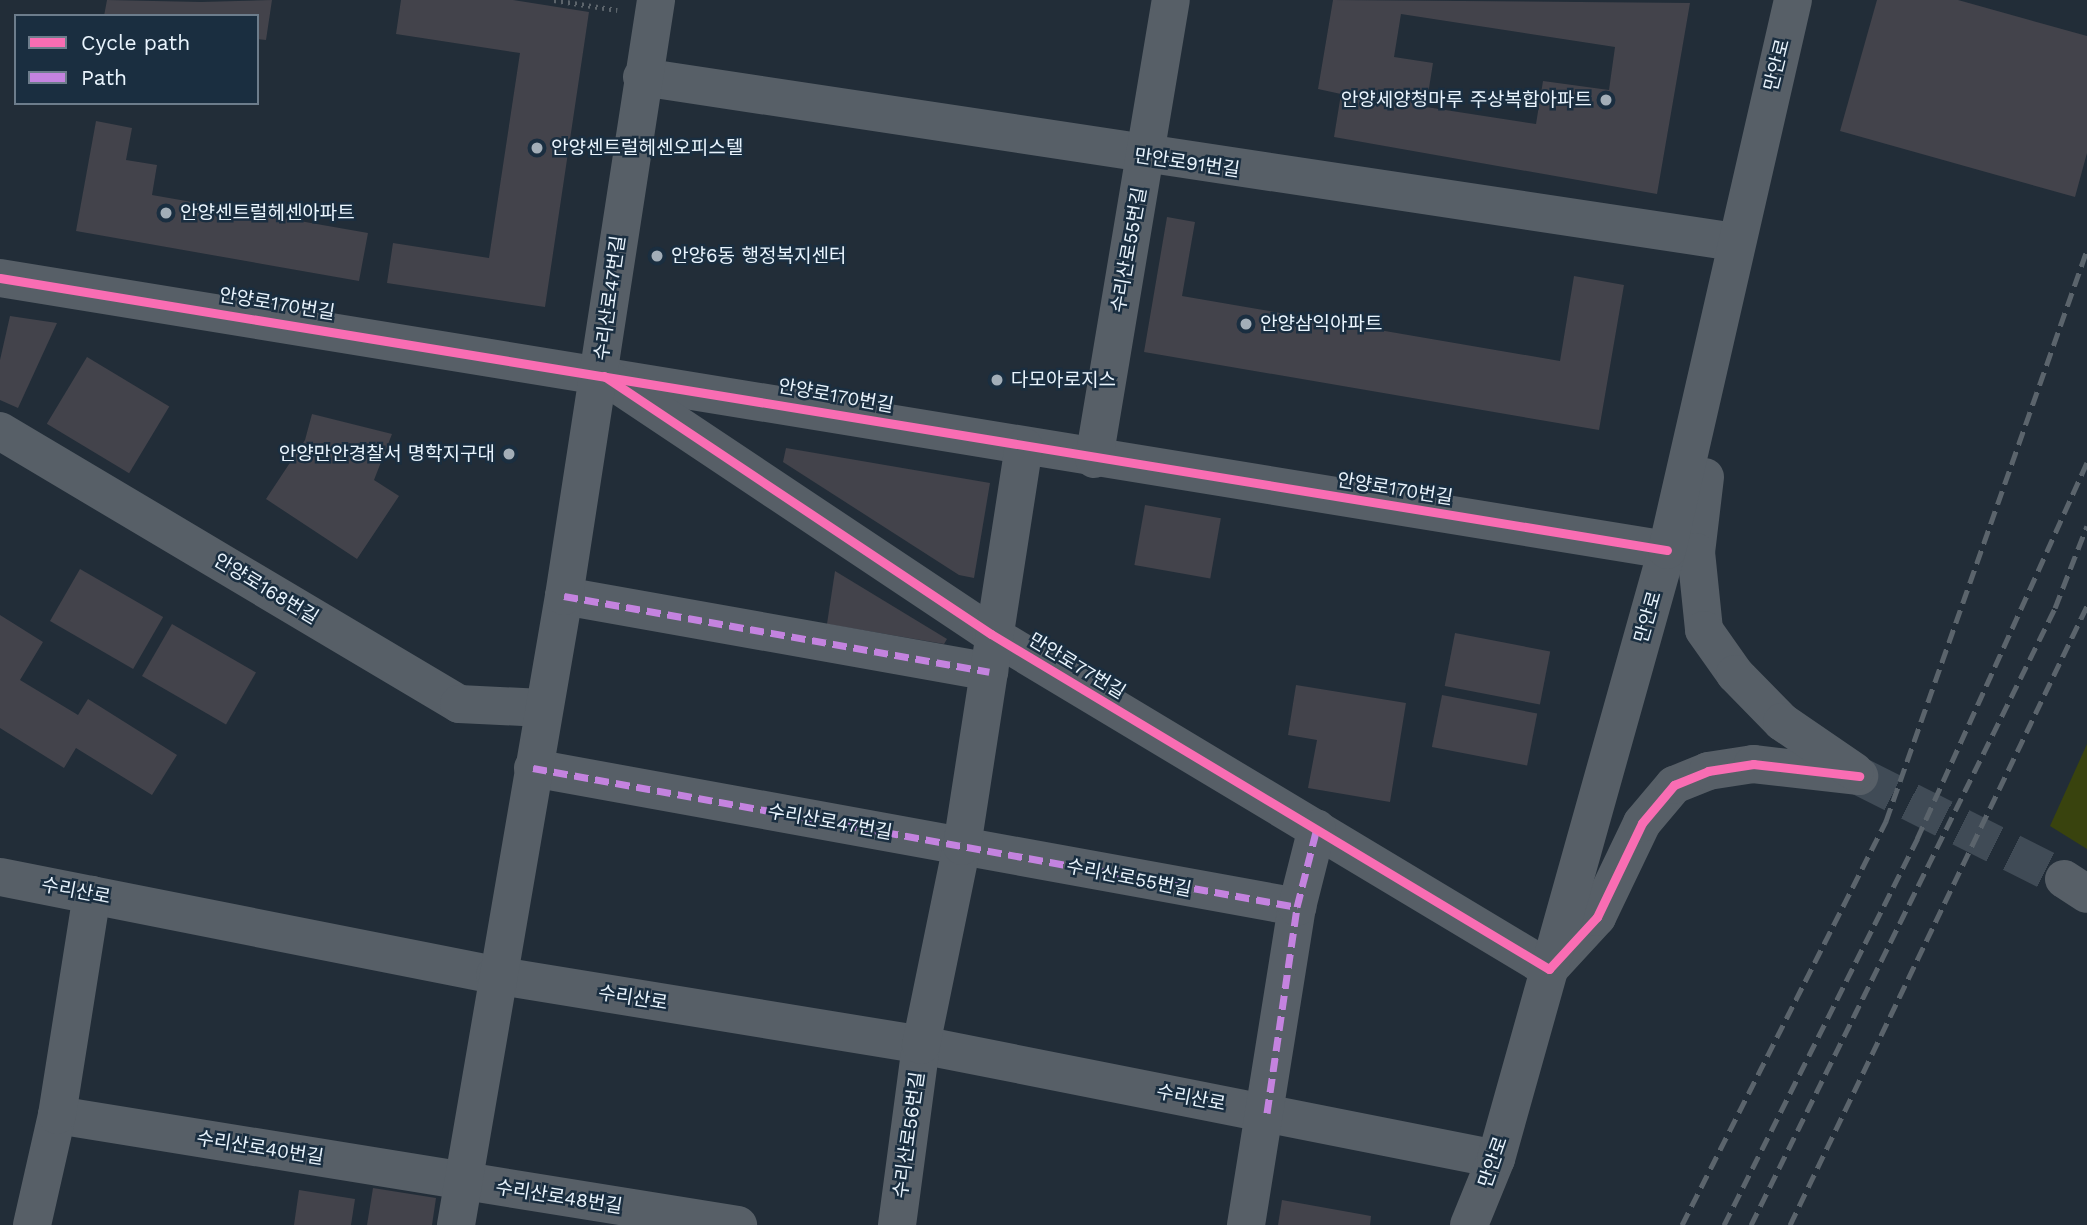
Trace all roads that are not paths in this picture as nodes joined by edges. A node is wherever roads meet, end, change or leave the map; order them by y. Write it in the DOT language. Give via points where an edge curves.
graph roads {
  1 [pos="1171,0"];
  2 [pos="1793,0"];
  3 [pos="654,8"];
  4 [pos="642,77"];
  5 [pos="1145,157"];
  6 [pos="1734,242"];
  7 [pos="0,278"];
  8 [pos="599,372"];
  9 [pos="1698,404"];
  10 [pos="0,430"];
  11 [pos="1024,447"];
  12 [pos="1094,459"];
  13 [pos="1667,550"];
  14 [pos="564,596"];
  15 [pos="991,634"];
  16 [pos="989,672"];
  17 [pos="543,708"];
  18 [pos="533,768"];
  19 [pos="1317,828"];
  20 [pos="962,846"];
  21 [pos="0,877"];
  22 [pos="92,895"];
  23 [pos="1297,907"];
  24 [pos="1549,969"];
  25 [pos="495,975"];
  26 [pos="921,1045"];
  27 [pos="1267,1113"];
  28 [pos="57,1115"];
  29 [pos="1496,1159"];
  30 [pos="463,1181"];
  31 [pos="32,1225"];
  32 [pos="456,1225"];
  33 [pos="738,1225"];
  34 [pos="897,1225"];
  35 [pos="1246,1225"];
  36 [pos="1469,1225"];
  1 -- 5 [label="street, 수리산로55번길"];
  2 -- 6 [label="street, 만안로"];
  3 -- 4 [label="street, 수리산로47번길"];
  4 -- 5 [label="street, 만안로91번길"];
  4 -- 8 [label="street, 수리산로47번길"];
  5 -- 6 [label="street, 만안로91번길"];
  5 -- 12 [label="street, 수리산로55번길"];
  6 -- 9 [label="street, 만안로"];
  7 -- 8 [label="street, 안양로170번길"];
  8 -- 11 [label="street, 안양로170번길"];
  8 -- 14 [label="street, 수리산로47번길"];
  8 -- 15 [label="street, 만안로77번길"];
  9 -- 13 [label="street, 만안로"];
  9 -- 24 [label="street" via="1707,463 1696,552 1704,630 1735,674 1782,722 1859,776 1753,764 1708,771 1674,785 1642,823 1597,917"];
  10 -- 17 [label="street, 안양로168번길" via="459,704"];
  11 -- 12 [label="street, 안양로170번길"];
  11 -- 15 [label="street"];
  12 -- 13 [label="street, 안양로170번길"];
  13 -- 24 [label="street, 만안로"];
  14 -- 16 [label="street"];
  14 -- 17 [label="street, 수리산로47번길"];
  15 -- 16 [label="street"];
  15 -- 19 [label="street, 만안로77번길"];
  16 -- 20 [label="street"];
  17 -- 18 [label="street, 수리산로47번길"];
  18 -- 20 [label="street, 수리산로47번길"];
  18 -- 25 [label="street, 수리산로47번길"];
  19 -- 23 [label="street"];
  19 -- 24 [label="street, 만안로77번길"];
  20 -- 23 [label="street, 수리산로55번길"];
  20 -- 26 [label="street"];
  21 -- 22 [label="street, 수리산로"];
  22 -- 25 [label="street, 수리산로"];
  22 -- 28 [label="street"];
  23 -- 27 [label="street"];
  24 -- 29 [label="street, 만안로"];
  25 -- 26 [label="street, 수리산로"];
  25 -- 30 [label="street"];
  26 -- 27 [label="street, 수리산로"];
  26 -- 34 [label="street, 수리산로56번길"];
  27 -- 29 [label="street, 수리산로"];
  27 -- 35 [label="street"];
  28 -- 30 [label="street, 수리산로40번길"];
  28 -- 31 [label="street"];
  29 -- 36 [label="street, 만안로"];
  30 -- 32 [label="street"];
  30 -- 33 [label="street, 수리산로48번길"];
}
